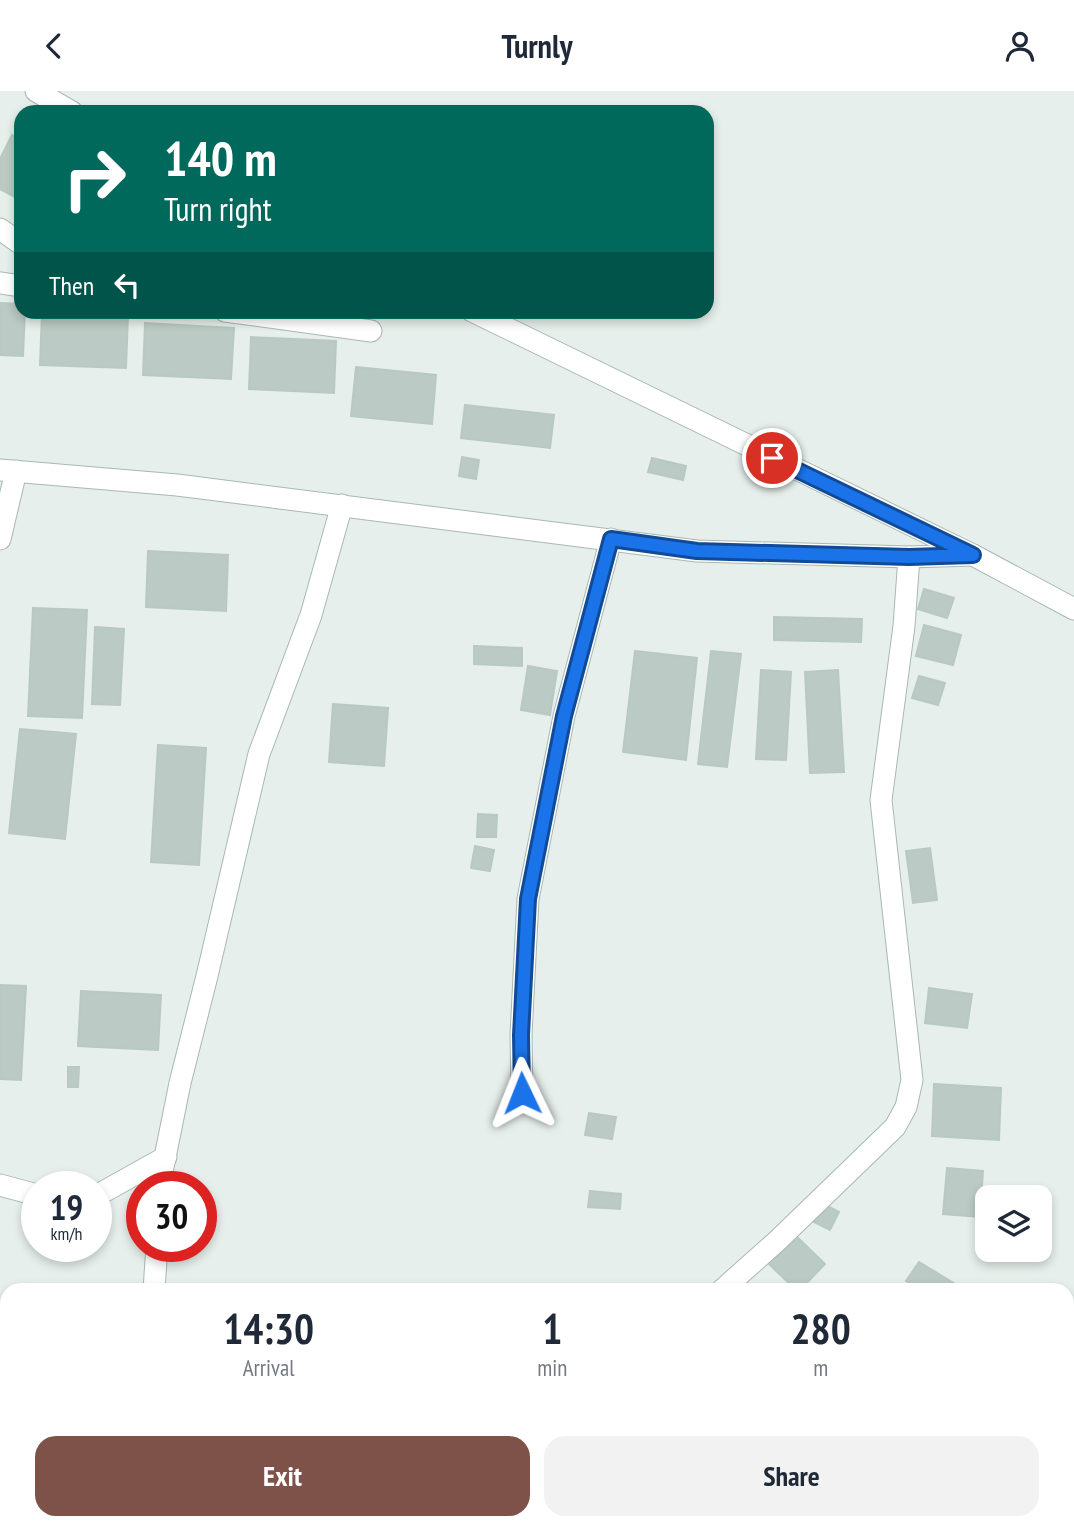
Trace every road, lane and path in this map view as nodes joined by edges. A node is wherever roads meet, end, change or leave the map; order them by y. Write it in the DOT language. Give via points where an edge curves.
graph roads {
  1 [pos="36,91"];
  2 [pos="60,105"];
  3 [pos="283,319"];
  4 [pos="488,319"];
  5 [pos="370,331"];
  6 [pos="8,470"];
  7 [pos="342,505"];
  8 [pos="0,539"];
  9 [pos="611,539"];
  10 [pos="973,555"];
  11 [pos="909,557"];
  12 [pos="1074,609"];
  13 [pos="522,1093"];
  14 [pos="166,1157"];
  15 [pos="163,1171"];
  16 [pos="0,1185"];
  17 [pos="112,1187"];
  18 [pos="21,1191"];
  19 [pos="156,1262"];
  20 [pos="154,1283"];
  21 [pos="730,1283"];
  1 -- 2 [label="street"];
  3 -- 5 [label="street"];
  4 -- 10 [label="street"];
  6 -- 7 [label="street"];
  6 -- 8 [label="street"];
  7 -- 9 [label="street"];
  7 -- 14 [label="street" via="311,615 259,754"];
  9 -- 11 [label="street" via="697,551"];
  9 -- 13 [label="street" via="564,716 528,899"];
  10 -- 11 [label="street"];
  10 -- 12 [label="street"];
  11 -- 21 [label="street" via="881,800 912,1080 906,1107 895,1128"];
  14 -- 15 [label="street"];
  14 -- 17 [label="street"];
  16 -- 18 [label="street"];
  19 -- 20 [label="street"];
}
